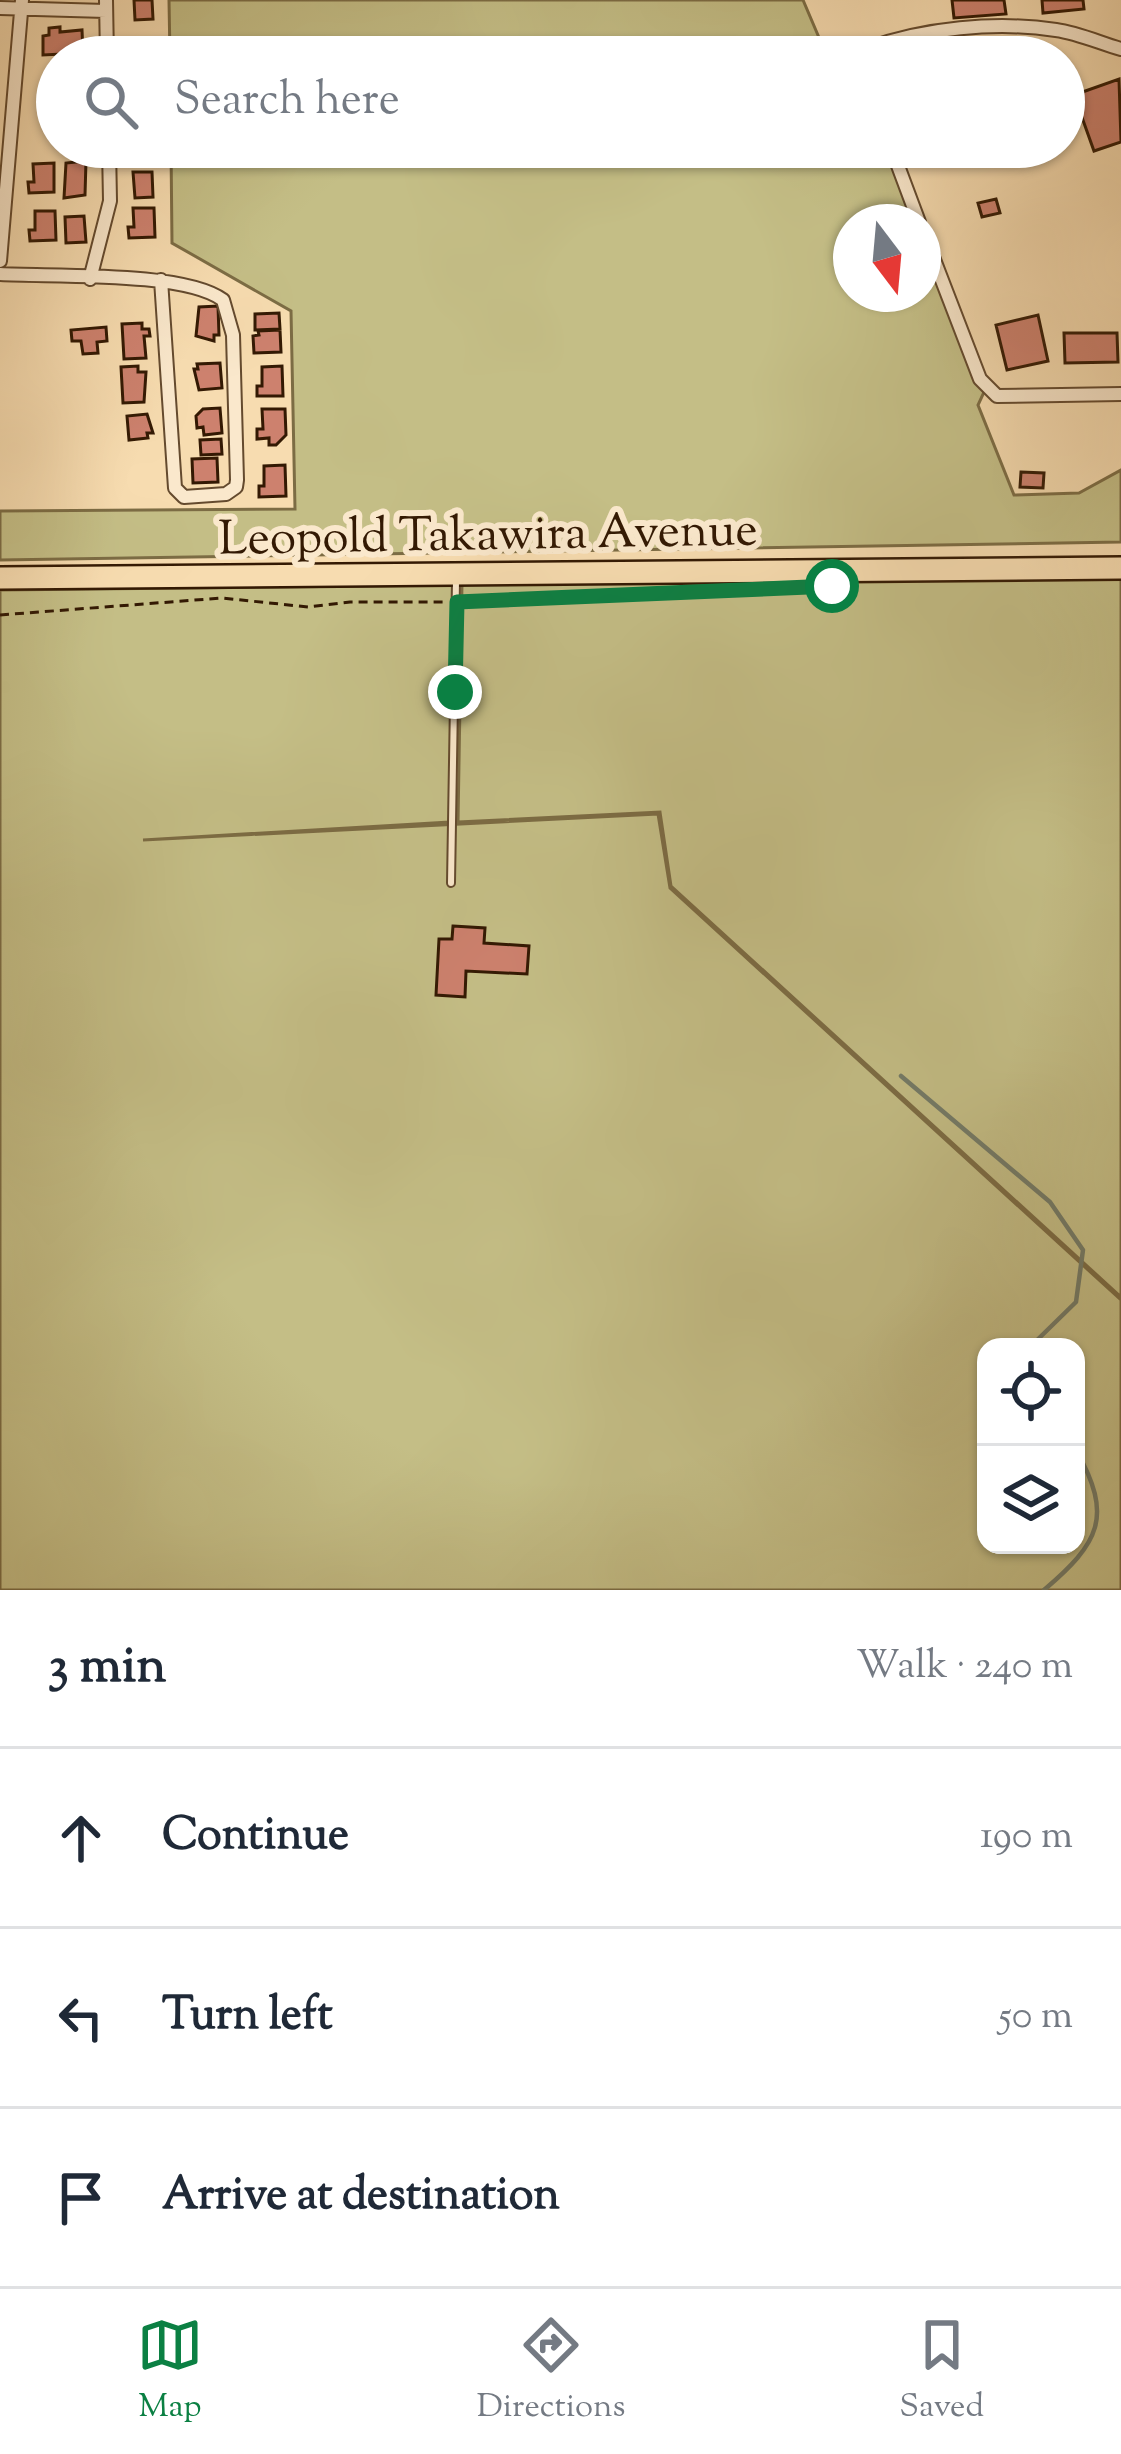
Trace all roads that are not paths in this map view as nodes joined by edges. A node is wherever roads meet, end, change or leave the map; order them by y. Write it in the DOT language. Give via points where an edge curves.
graph roads {
  1 [pos="22,4"];
  2 [pos="106,5"];
  3 [pos="0,8"];
  4 [pos="107,36"];
  5 [pos="930,36"];
  6 [pos="1077,36"];
  7 [pos="1085,38"];
  8 [pos="1121,49"];
  9 [pos="109,168"];
  10 [pos="899,168"];
  11 [pos="913,204"];
  12 [pos="0,261"];
  13 [pos="0,274"];
  14 [pos="941,276"];
  15 [pos="89,279"];
  16 [pos="160,280"];
  17 [pos="1121,394"];
  18 [pos="1121,568"];
  19 [pos="456,573"];
  20 [pos="0,578"];
  21 [pos="451,883"];
  1 -- 2 [label="street"];
  1 -- 3 [label="street"];
  1 -- 12 [label="street"];
  2 -- 4 [label="street"];
  5 -- 6 [label="street" via="1012,26"];
  7 -- 8 [label="street"];
  9 -- 15 [label="street" via="110,201"];
  10 -- 11 [label="street"];
  13 -- 15 [label="street"];
  14 -- 17 [label="street" via="985,387 997,396"];
  15 -- 16 [label="street"];
  16 -- 16 [label="street" via="175,488 184,496 226,494 237,480 229,310 204,288"];
  18 -- 19 [label="highway, Leopold Takawira Avenue"];
  19 -- 20 [label="highway, Leopold Takawira Avenue"];
  19 -- 21 [label="lane"];
}
